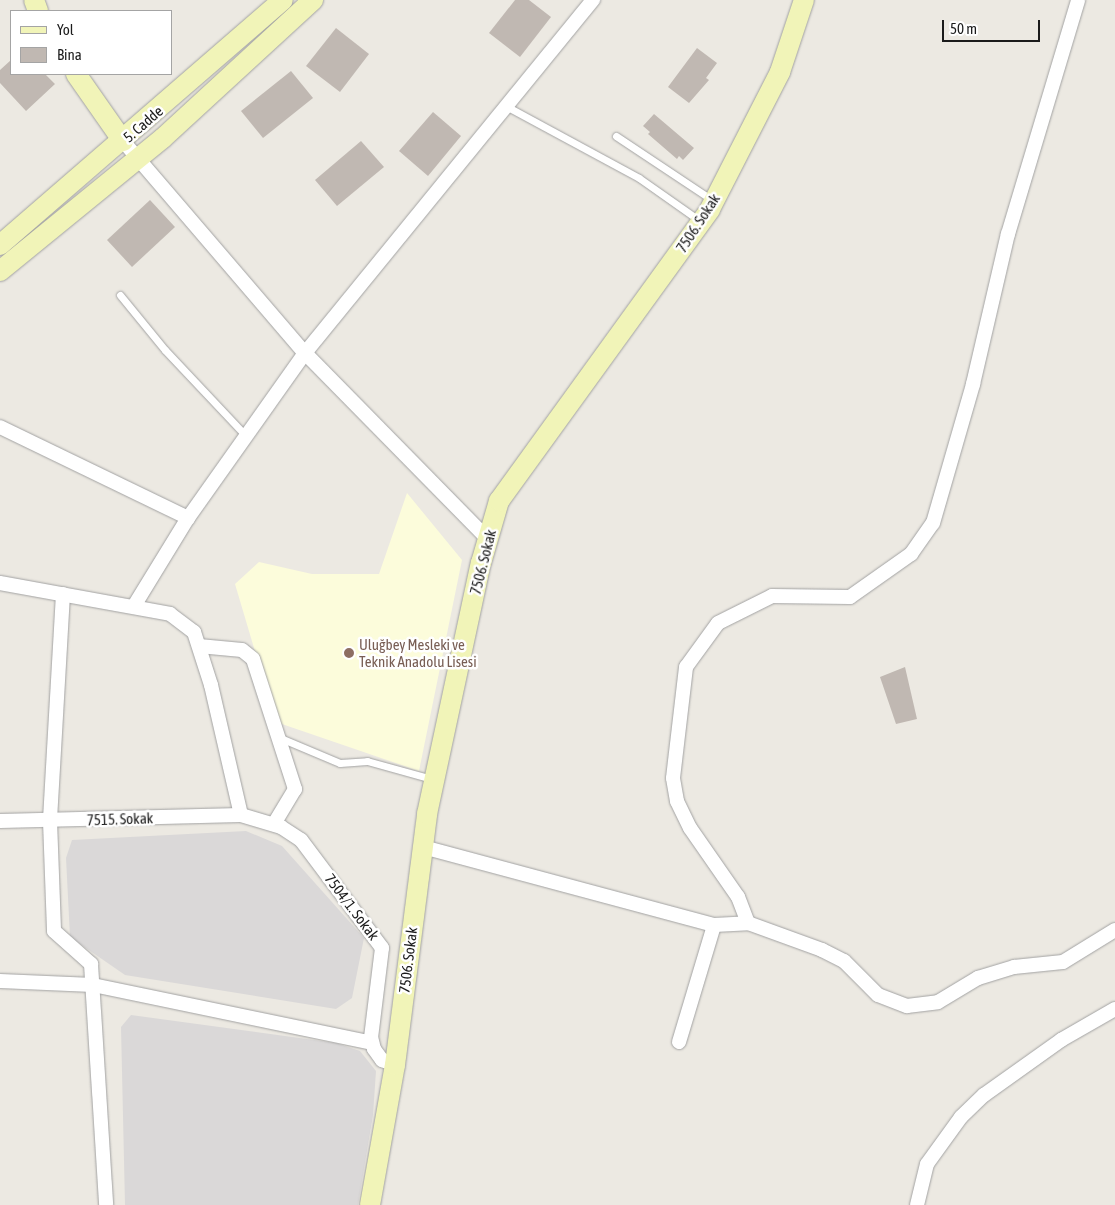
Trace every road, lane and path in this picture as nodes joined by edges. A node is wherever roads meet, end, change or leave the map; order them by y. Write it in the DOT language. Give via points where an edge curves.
graph roads {
  1 [pos="283,0"];
  2 [pos="314,0"];
  3 [pos="593,0"];
  4 [pos="804,0"];
  5 [pos="1078,0"];
  6 [pos="77,75"];
  7 [pos="505,106"];
  8 [pos="616,136"];
  9 [pos="123,141"];
  10 [pos="138,157"];
  11 [pos="714,201"];
  12 [pos="701,222"];
  13 [pos="0,245"];
  14 [pos="0,271"];
  15 [pos="120,295"];
  16 [pos="305,353"];
  17 [pos="0,427"];
  18 [pos="246,436"];
  19 [pos="188,518"];
  20 [pos="488,539"];
  21 [pos="0,583"];
  22 [pos="63,594"];
  23 [pos="134,606"];
  24 [pos="199,646"];
  25 [pos="278,737"];
  26 [pos="434,779"];
  27 [pos="241,815"];
  28 [pos="0,821"];
  29 [pos="50,821"];
  30 [pos="274,824"];
  31 [pos="423,847"];
  32 [pos="748,924"];
  33 [pos="714,925"];
  34 [pos="1115,930"];
  35 [pos="0,981"];
  36 [pos="93,985"];
  37 [pos="1115,1009"];
  38 [pos="679,1042"];
  39 [pos="372,1043"];
  40 [pos="395,1065"];
  41 [pos="106,1205"];
  42 [pos="370,1205"];
  43 [pos="917,1205"];
  1 -- 9 [label="street, 5. Cadde"];
  2 -- 10 [label="street"];
  3 -- 7 [label="street"];
  4 -- 11 [label="street, 7506. Sokak" via="780,72"];
  5 -- 32 [label="street" via="1008,234 973,384 933,522 911,554 850,597 772,596 718,624 686,667 673,778 677,801 690,828 738,897"];
  6 -- 9 [label="street"];
  7 -- 12 [label="lane" via="640,178"];
  7 -- 16 [label="street"];
  8 -- 11 [label="lane"];
  9 -- 10 [label="street"];
  9 -- 13 [label="street, 5. Cadde"];
  10 -- 14 [label="street"];
  10 -- 16 [label="street"];
  11 -- 12 [label="street, 7506. Sokak"];
  12 -- 20 [label="street, 7506. Sokak" via="499,501"];
  15 -- 18 [label="lane" via="165,350"];
  16 -- 18 [label="street"];
  16 -- 20 [label="street"];
  17 -- 19 [label="street"];
  18 -- 19 [label="street"];
  19 -- 23 [label="street"];
  20 -- 26 [label="street, 7506. Sokak"];
  21 -- 22 [label="street"];
  22 -- 23 [label="street"];
  22 -- 29 [label="street"];
  23 -- 24 [label="street" via="170,614 194,632"];
  24 -- 25 [label="street" via="234,648 250,655"];
  24 -- 27 [label="street"];
  25 -- 26 [label="lane" via="340,763 367,761"];
  25 -- 30 [label="street" via="294,789"];
  26 -- 31 [label="street, 7506. Sokak"];
  27 -- 29 [label="street, 7515. Sokak"];
  27 -- 30 [label="street, 7504/1. Sokak"];
  28 -- 29 [label="street, 7515. Sokak"];
  29 -- 36 [label="street" via="54,931 91,964"];
  30 -- 39 [label="street, 7504/1. Sokak" via="301,840 382,948"];
  31 -- 33 [label="street"];
  31 -- 40 [label="street, 7506. Sokak"];
  32 -- 33 [label="street"];
  32 -- 34 [label="street" via="844,961 878,995 907,1006 938,1002 978,978 1014,967 1064,962"];
  33 -- 38 [label="street"];
  35 -- 36 [label="street"];
  36 -- 39 [label="street"];
  36 -- 41 [label="street"];
  37 -- 43 [label="street" via="1061,1040 984,1095 961,1116 927,1164"];
  39 -- 40 [label="street" via="382,1060"];
  40 -- 42 [label="street, 7506. Sokak"];
}
